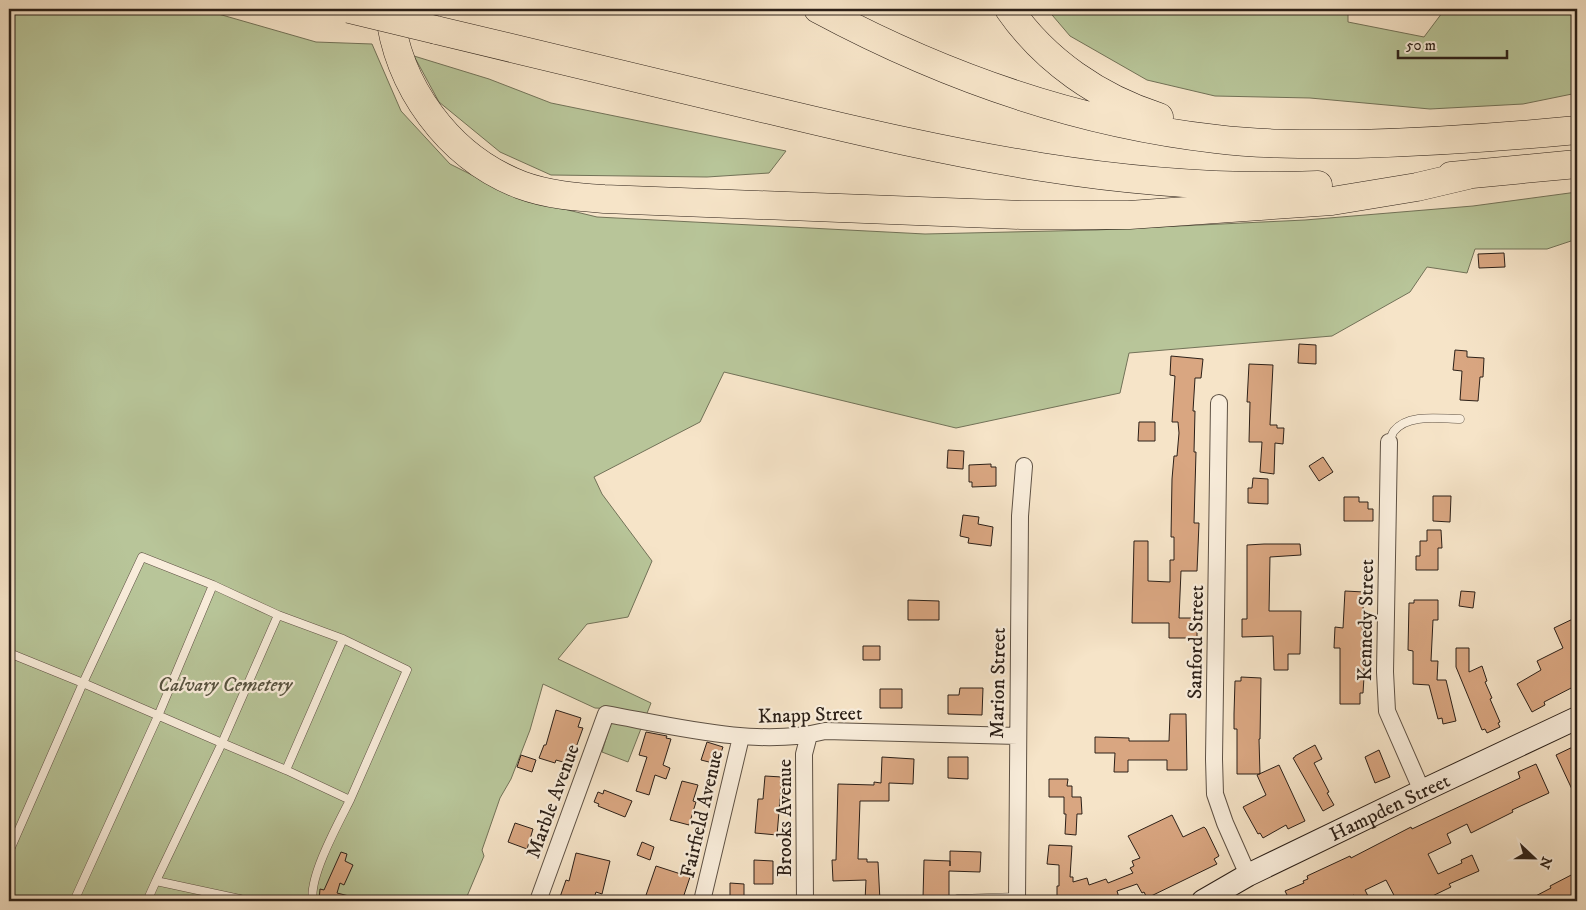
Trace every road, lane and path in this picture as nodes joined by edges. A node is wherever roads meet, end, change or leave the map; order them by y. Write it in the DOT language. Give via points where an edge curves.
graph roads {
  1 [pos="348,9"];
  2 [pos="388,9"];
  3 [pos="818,9"];
  4 [pos="1009,9"];
  5 [pos="1577,114"];
  6 [pos="1577,130"];
  7 [pos="1448,140"];
  8 [pos="1295,144"];
  9 [pos="1577,164"];
  10 [pos="1468,175"];
  11 [pos="1219,403"];
  12 [pos="1460,419"];
  13 [pos="1389,442"];
  14 [pos="1024,466"];
  15 [pos="213,585"];
  16 [pos="278,614"];
  17 [pos="343,639"];
  18 [pos="9,653"];
  19 [pos="83,682"];
  20 [pos="606,714"];
  21 [pos="158,716"];
  22 [pos="1577,718"];
  23 [pos="809,735"];
  24 [pos="1018,736"];
  25 [pos="740,737"];
  26 [pos="222,743"];
  27 [pos="286,770"];
  28 [pos="1422,791"];
  29 [pos="350,800"];
  30 [pos="9,852"];
  31 [pos="1248,875"];
  32 [pos="156,881"];
  33 [pos="957,898"];
  34 [pos="1017,899"];
  35 [pos="74,901"];
  36 [pos="147,901"];
  37 [pos="249,901"];
  38 [pos="313,901"];
  39 [pos="538,901"];
  40 [pos="702,901"];
  41 [pos="805,901"];
  42 [pos="1203,901"];
  1 -- 10 [label="highway, bridge" via="894,139 1056,170 1152,181 1256,186 1363,183"];
  2 -- 10 [label="highway" via="406,75 426,110 443,130 494,172 522,185 564,195 1021,215 1120,215 1332,201"];
  3 -- 8 [label="highway" via="941,67 1065,110 1191,136"];
  4 -- 8 [label="highway" via="1060,63 1082,81 1118,102 1196,127"];
  5 -- 7 [label="highway"];
  6 -- 7 [label="highway"];
  7 -- 8 [label="highway"];
  9 -- 10 [label="highway"];
  11 -- 31 [label="street, Sanford Street" via="1215,794"];
  12 -- 13 [label="lane" via="1416,419 1394,431"];
  13 -- 28 [label="street, Kennedy Street" via="1387,712"];
  14 -- 24 [label="street, Marion Street" via="1020,516"];
  15 -- 16 [label="lane"];
  15 -- 19 [label="lane" via="142,557"];
  15 -- 21 [label="lane"];
  16 -- 17 [label="lane"];
  16 -- 26 [label="lane"];
  17 -- 27 [label="lane"];
  17 -- 29 [label="lane" via="407,670"];
  18 -- 19 [label="lane"];
  19 -- 21 [label="lane"];
  19 -- 30 [label="lane"];
  20 -- 25 [label="street, Knapp Street"];
  20 -- 39 [label="street, Marble Avenue"];
  21 -- 26 [label="lane"];
  21 -- 35 [label="lane"];
  22 -- 28 [label="main road, Hampden Street"];
  23 -- 24 [label="street, Knapp Street" via="825,731"];
  23 -- 25 [label="street, Knapp Street"];
  23 -- 41 [label="street, Brooks Avenue" via="804,754"];
  24 -- 34 [label="street, Marion Street"];
  25 -- 40 [label="street, Fairfield Avenue"];
  26 -- 27 [label="lane"];
  26 -- 32 [label="lane"];
  27 -- 29 [label="lane"];
  28 -- 31 [label="main road, Hampden Street"];
  29 -- 38 [label="lane" via="316,876"];
  31 -- 42 [label="main road, Hampden Street"];
  32 -- 36 [label="lane"];
  32 -- 37 [label="lane"];
  33 -- 34 [label="lane"];
}
